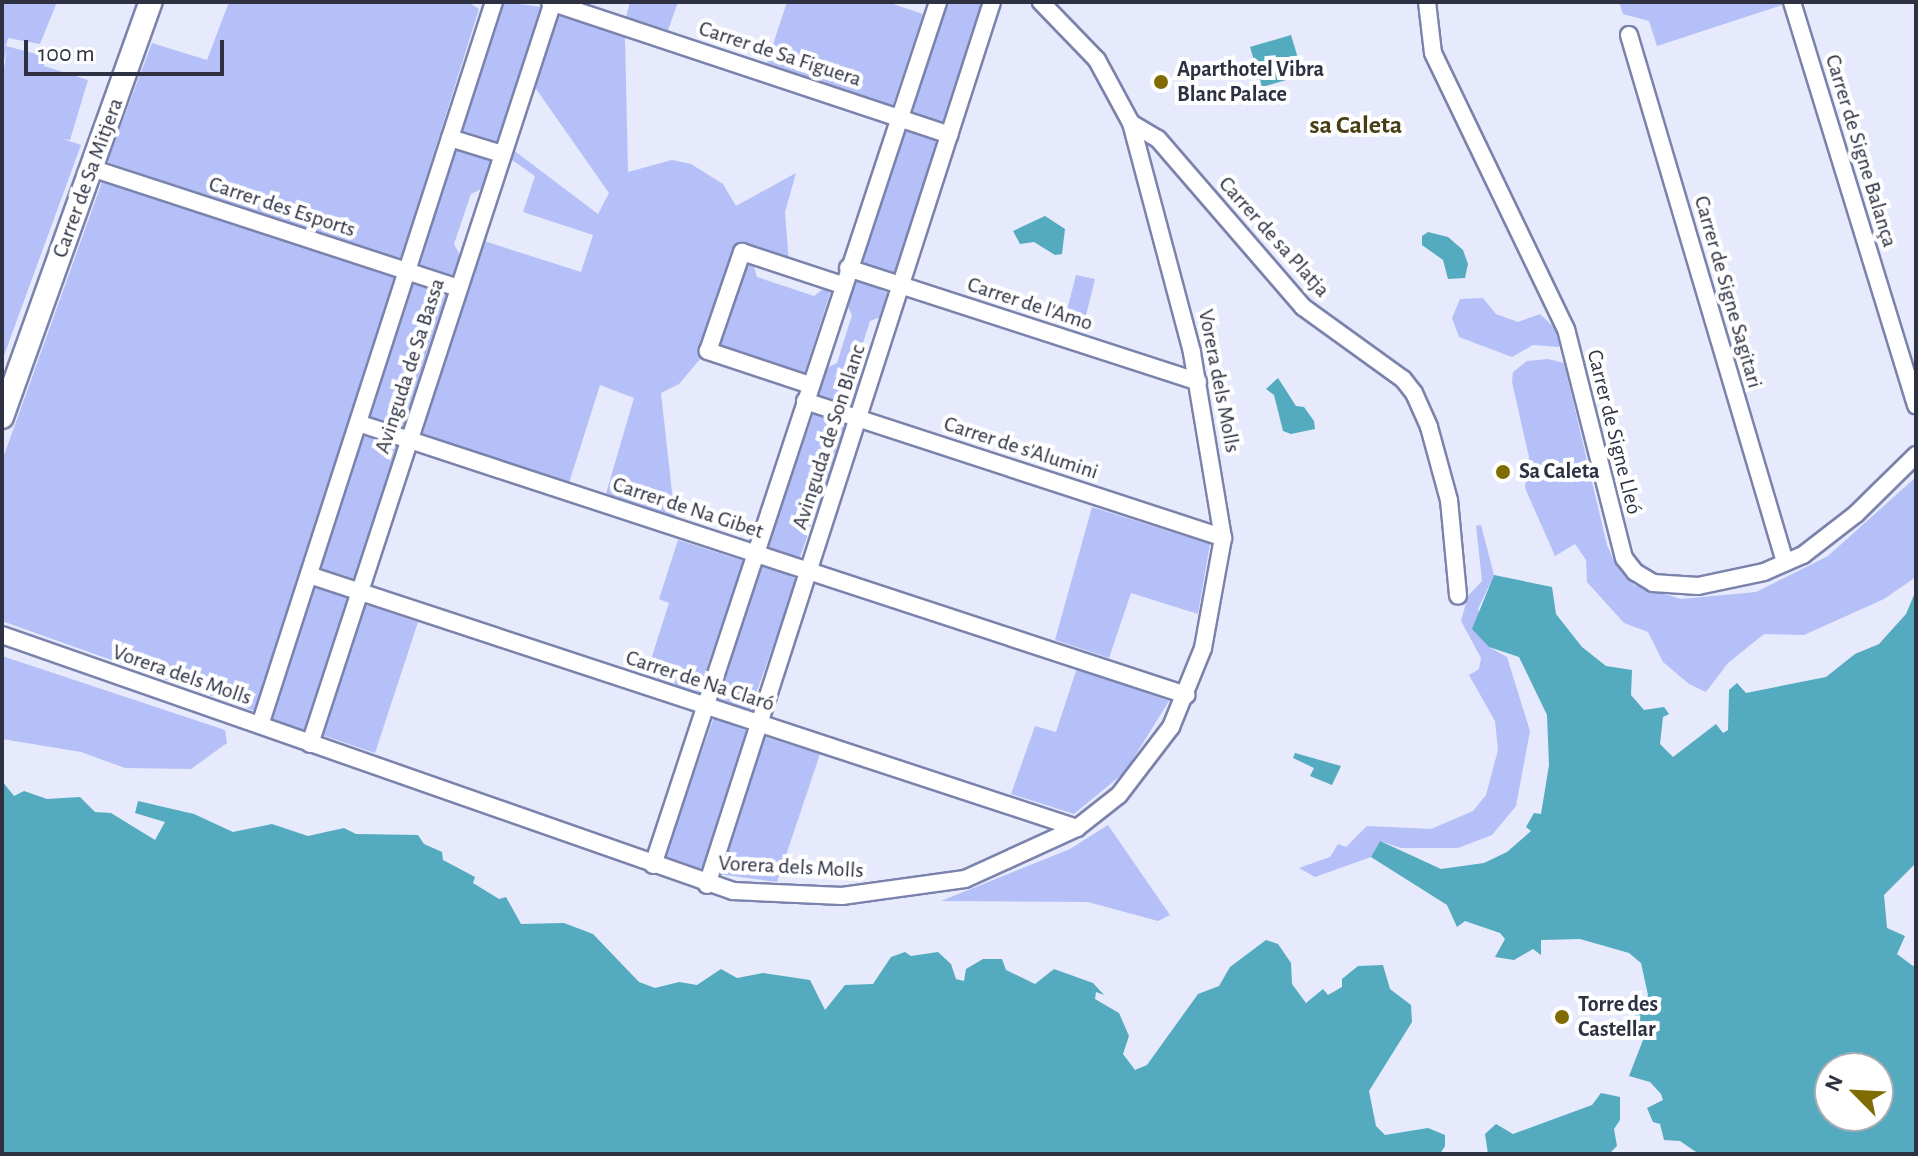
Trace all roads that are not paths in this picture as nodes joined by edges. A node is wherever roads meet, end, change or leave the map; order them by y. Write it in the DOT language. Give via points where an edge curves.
graph roads {
  1 [pos="151,2"];
  2 [pos="494,2"];
  3 [pos="552,2"];
  4 [pos="938,2"];
  5 [pos="992,2"];
  6 [pos="1041,2"];
  7 [pos="1427,2"];
  8 [pos="1792,2"];
  9 [pos="1629,35"];
  10 [pos="898,116"];
  11 [pos="1131,123"];
  12 [pos="949,135"];
  13 [pos="450,138"];
  14 [pos="502,154"];
  15 [pos="91,168"];
  16 [pos="848,268"];
  17 [pos="407,271"];
  18 [pos="842,285"];
  19 [pos="901,285"];
  20 [pos="459,288"];
  21 [pos="25,355"];
  22 [pos="2,382"];
  23 [pos="1198,382"];
  24 [pos="807,393"];
  25 [pos="1916,405"];
  26 [pos="2,417"];
  27 [pos="858,418"];
  28 [pos="358,423"];
  29 [pos="408,440"];
  30 [pos="1916,455"];
  31 [pos="1223,538"];
  32 [pos="755,553"];
  33 [pos="1785,562"];
  34 [pos="809,571"];
  35 [pos="309,575"];
  36 [pos="359,592"];
  37 [pos="1458,596"];
  38 [pos="2,635"];
  39 [pos="1186,695"];
  40 [pos="705,706"];
  41 [pos="759,723"];
  42 [pos="260,725"];
  43 [pos="310,744"];
  44 [pos="1077,828"];
  45 [pos="653,865"];
  46 [pos="707,885"];
  1 -- 15 [label="street, Carrer de Sa Mitjera"];
  2 -- 13 [label="street, Avinguda de Sa Bassa"];
  3 -- 10 [label="street, Carrer de Sa Figuera"];
  3 -- 14 [label="street, Avinguda de Sa Bassa"];
  4 -- 10 [label="street, Avinguda de Son Blanc"];
  5 -- 12 [label="street, Avinguda de Son Blanc"];
  6 -- 11 [label="street, Vorera dels Molls" via="1097,60"];
  7 -- 33 [label="street, Carrer de Signe Lleó" via="1433,53 1566,329 1624,558 1653,583 1679,586 1738,581"];
  8 -- 25 [label="street, Carrer de Signe Balança"];
  9 -- 33 [label="street, Carrer de Signe Sagitari"];
  10 -- 12 [label="street, Carrer de Sa Figuera"];
  10 -- 16 [label="street, Avinguda de Son Blanc"];
  11 -- 23 [label="street, Vorera dels Molls" via="1169,248"];
  11 -- 37 [label="street, Carrer de sa Platja" via="1158,139 1303,307 1403,379 1414,393 1449,500"];
  12 -- 19 [label="street, Avinguda de Son Blanc"];
  13 -- 14 [label="street"];
  13 -- 17 [label="street, Avinguda de Sa Bassa"];
  14 -- 20 [label="street, Avinguda de Sa Bassa"];
  15 -- 17 [label="street, Carrer des Esports"];
  15 -- 21 [label="street, Carrer de Sa Mitjera"];
  16 -- 18 [label="street, Avinguda de Son Blanc"];
  16 -- 19 [label="street, Carrer de l'Amo"];
  17 -- 20 [label="street, Carrer des Esports"];
  17 -- 28 [label="street, Avinguda de Sa Bassa"];
  18 -- 24 [label="street, Avinguda de Son Blanc"];
  18 -- 24 [label="street, Carrer de s'Alumini" via="742,252 708,351"];
  19 -- 23 [label="street, Carrer de l'Amo"];
  19 -- 27 [label="street, Avinguda de Son Blanc"];
  20 -- 29 [label="street, Avinguda de Sa Bassa"];
  21 -- 22 [label="street, Carrer de Sa Mitjera"];
  21 -- 26 [label="street, Carrer de Sa Mitjera"];
  23 -- 31 [label="street, Vorera dels Molls"];
  24 -- 27 [label="street, Carrer de s'Alumini"];
  24 -- 32 [label="street, Avinguda de Son Blanc"];
  27 -- 31 [label="street, Carrer de s'Alumini"];
  27 -- 34 [label="street, Avinguda de Son Blanc"];
  28 -- 29 [label="street, Carrer de Na Gibet"];
  28 -- 35 [label="street, Avinguda de Sa Bassa"];
  29 -- 32 [label="street, Carrer de Na Gibet"];
  29 -- 36 [label="street, Avinguda de Sa Bassa"];
  30 -- 33 [label="street, Carrer de Signe Lleó" via="1856,514"];
  31 -- 39 [label="street, Vorera dels Molls" via="1203,648"];
  32 -- 34 [label="street, Carrer de Na Gibet"];
  32 -- 40 [label="street, Avinguda de Son Blanc"];
  34 -- 39 [label="street, Carrer de Na Gibet"];
  34 -- 41 [label="street, Avinguda de Son Blanc"];
  35 -- 36 [label="street, Carrer de Na Claró"];
  35 -- 42 [label="street, Avinguda de Sa Bassa"];
  36 -- 40 [label="street, Carrer de Na Claró"];
  36 -- 43 [label="street, Avinguda de Sa Bassa"];
  38 -- 42 [label="street, Vorera dels Molls"];
  39 -- 44 [label="street, Vorera dels Molls" via="1152,756 1119,795"];
  40 -- 41 [label="street, Carrer de Na Claró"];
  40 -- 45 [label="street, Avinguda de Son Blanc"];
  41 -- 44 [label="street, Carrer de Na Claró"];
  41 -- 46 [label="street, Avinguda de Son Blanc"];
  42 -- 43 [label="street, Vorera dels Molls"];
  43 -- 45 [label="street, Vorera dels Molls"];
  44 -- 46 [label="street, Vorera dels Molls" via="965,879 871,894 733,891"];
  45 -- 46 [label="street, Vorera dels Molls"];
}
